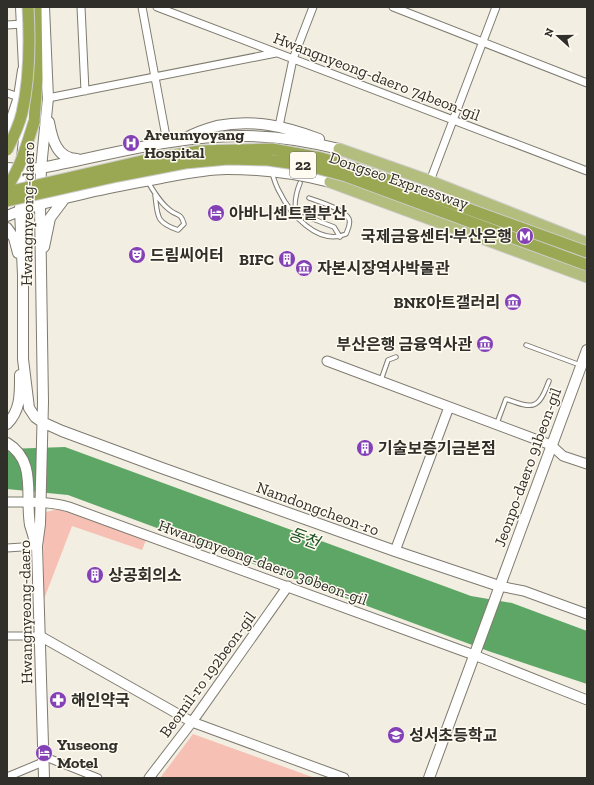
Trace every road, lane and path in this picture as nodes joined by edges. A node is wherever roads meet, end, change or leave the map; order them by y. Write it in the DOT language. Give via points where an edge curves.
graph roads {
  1 [pos="21,7"];
  2 [pos="28,7"];
  3 [pos="36,7"];
  4 [pos="44,7"];
  5 [pos="81,7"];
  6 [pos="142,7"];
  7 [pos="157,7"];
  8 [pos="313,7"];
  9 [pos="393,7"];
  10 [pos="496,7"];
  11 [pos="22,24"];
  12 [pos="7,26"];
  13 [pos="483,42"];
  14 [pos="276,53"];
  15 [pos="293,60"];
  16 [pos="24,66"];
  17 [pos="155,77"];
  18 [pos="587,83"];
  19 [pos="85,91"];
  20 [pos="7,93"];
  21 [pos="19,97"];
  22 [pos="48,98"];
  23 [pos="46,111"];
  24 [pos="453,120"];
  25 [pos="279,126"];
  26 [pos="7,133"];
  27 [pos="183,140"];
  28 [pos="167,142"];
  29 [pos="338,149"];
  30 [pos="7,150"];
  31 [pos="90,158"];
  32 [pos="7,168"];
  33 [pos="42,168"];
  34 [pos="271,170"];
  35 [pos="587,171"];
  36 [pos="21,172"];
  37 [pos="147,180"];
  38 [pos="430,181"];
  39 [pos="7,182"];
  40 [pos="330,182"];
  41 [pos="300,183"];
  42 [pos="7,186"];
  43 [pos="7,192"];
  44 [pos="155,195"];
  45 [pos="65,198"];
  46 [pos="309,198"];
  47 [pos="7,200"];
  48 [pos="40,204"];
  49 [pos="20,206"];
  50 [pos="7,216"];
  51 [pos="296,217"];
  52 [pos="7,228"];
  53 [pos="564,233"];
  54 [pos="340,237"];
  55 [pos="587,243"];
  56 [pos="587,252"];
  57 [pos="545,261"];
  58 [pos="587,265"];
  59 [pos="40,268"];
  60 [pos="23,275"];
  61 [pos="586,277"];
  62 [pos="526,345"];
  63 [pos="587,350"];
  64 [pos="396,357"];
  65 [pos="23,359"];
  66 [pos="327,361"];
  67 [pos="581,366"];
  68 [pos="380,381"];
  69 [pos="549,381"];
  70 [pos="449,407"];
  71 [pos="42,422"];
  72 [pos="7,424"];
  73 [pos="496,425"];
  74 [pos="11,445"];
  75 [pos="551,445"];
  76 [pos="587,464"];
  77 [pos="7,502"];
  78 [pos="29,502"];
  79 [pos="40,502"];
  80 [pos="36,546"];
  81 [pos="7,548"];
  82 [pos="395,551"];
  83 [pos="288,586"];
  84 [pos="498,590"];
  85 [pos="587,614"];
  86 [pos="7,636"];
  87 [pos="40,636"];
  88 [pos="474,655"];
  89 [pos="587,700"];
  90 [pos="192,722"];
  91 [pos="43,759"];
  92 [pos="7,776"];
  93 [pos="44,778"];
  94 [pos="98,778"];
  95 [pos="149,778"];
  96 [pos="344,778"];
  97 [pos="429,778"];
  1 -- 11 [label="main road, Hwangnyeong-daero"];
  2 -- 30 [label="highway, bridge" via="29,66 22,113"];
  3 -- 42 [label="highway, bridge" via="37,79 34,122 14,177"];
  4 -- 22 [label="main road, Hwangnyeong-daero"];
  5 -- 19 [label="street"];
  6 -- 17 [label="street"];
  7 -- 14 [label="street, Hwangnyeong-daero 74beon-gil"];
  8 -- 15 [label="street"];
  9 -- 13 [label="street"];
  10 -- 13 [label="street"];
  11 -- 12 [label="street"];
  11 -- 16 [label="main road, Hwangnyeong-daero"];
  13 -- 18 [label="street"];
  13 -- 24 [label="street"];
  14 -- 15 [label="street, Hwangnyeong-daero 74beon-gil"];
  14 -- 17 [label="street"];
  15 -- 24 [label="street, Hwangnyeong-daero 74beon-gil"];
  15 -- 25 [label="street"];
  16 -- 21 [label="main road"];
  16 -- 36 [label="main road, Hwangnyeong-daero" via="27,99"];
  17 -- 19 [label="street"];
  17 -- 28 [label="street"];
  19 -- 22 [label="street"];
  20 -- 21 [label="street"];
  21 -- 26 [label="main road"];
  22 -- 23 [label="main road, Hwangnyeong-daero"];
  23 -- 31 [label="main road" via="51,133 61,154 70,159"];
  23 -- 33 [label="main road, Hwangnyeong-daero"];
  24 -- 35 [label="street, Hwangnyeong-daero 74beon-gil"];
  24 -- 38 [label="street"];
  25 -- 27 [label="main road" via="253,123 224,125 206,128"];
  25 -- 29 [label="main road" via="321,140"];
  27 -- 28 [label="main road"];
  27 -- 29 [label="main road" via="246,136 311,142"];
  28 -- 31 [label="main road"];
  29 -- 38 [label="main road"];
  31 -- 33 [label="main road"];
  32 -- 36 [label="main road"];
  33 -- 36 [label="main road"];
  33 -- 48 [label="main road, Hwangnyeong-daero"];
  34 -- 37 [label="main road" via="226,169"];
  34 -- 40 [label="main road"];
  34 -- 51 [label="lane" via="279,192"];
  36 -- 39 [label="main road"];
  36 -- 49 [label="main road, Hwangnyeong-daero"];
  37 -- 44 [label="lane"];
  37 -- 45 [label="main road"];
  38 -- 53 [label="main road"];
  40 -- 57 [label="main road"];
  41 -- 51 [label="lane" via="294,206"];
  43 -- 56 [label="highway, Dongseo Expressway / 22, bridge" via="159,157 200,151 272,149 352,167"];
  44 -- 44 [label="lane" via="162,223 178,230 184,224 182,218 171,212"];
  45 -- 48 [label="main road"];
  45 -- 59 [label="main road" via="50,218"];
  46 -- 54 [label="lane" via="346,215 349,227 346,234"];
  47 -- 49 [label="main road"];
  47 -- 58 [label="highway, Dongseo Expressway / 22, bridge" via="185,163 228,159 268,160 309,166 346,176"];
  48 -- 49 [label="main road"];
  48 -- 59 [label="main road, Hwangnyeong-daero"];
  49 -- 50 [label="main road"];
  49 -- 60 [label="main road, Hwangnyeong-daero"];
  51 -- 54 [label="lane" via="309,229 329,237"];
  51 -- 54 [label="lane" via="308,217 334,227"];
  52 -- 60 [label="main road" via="14,238"];
  53 -- 55 [label="main road"];
  53 -- 57 [label="main road" via="569,243 564,257"];
  57 -- 61 [label="main road"];
  59 -- 71 [label="main road, Hwangnyeong-daero"];
  60 -- 65 [label="main road, Hwangnyeong-daero"];
  62 -- 67 [label="lane"];
  63 -- 67 [label="main road, Jeonpo-daero 91beon-gil"];
  64 -- 68 [label="lane" via="388,360"];
  65 -- 71 [label="main road, Hwangnyeong-daero" via="29,408"];
  65 -- 72 [label="main road" via="20,398 13,418"];
  66 -- 68 [label="street"];
  67 -- 75 [label="main road, Jeonpo-daero 91beon-gil"];
  68 -- 70 [label="street"];
  69 -- 73 [label="lane" via="538,403 530,406 506,399"];
  70 -- 73 [label="street"];
  70 -- 82 [label="street"];
  71 -- 79 [label="main road, Hwangnyeong-daero"];
  71 -- 82 [label="main road, Namdongcheon-ro" via="159,467"];
  73 -- 75 [label="street"];
  74 -- 78 [label="main road" via="22,457 27,468"];
  75 -- 76 [label="street" via="563,456"];
  75 -- 84 [label="main road, Jeonpo-daero 91beon-gil"];
  77 -- 78 [label="street, Hwangnyeong-daero 30beon-gil"];
  78 -- 79 [label="street, Hwangnyeong-daero 30beon-gil"];
  78 -- 80 [label="main road" via="30,524"];
  79 -- 80 [label="main road, Hwangnyeong-daero"];
  79 -- 83 [label="street, Hwangnyeong-daero 30beon-gil" via="69,507"];
  80 -- 81 [label="street"];
  80 -- 87 [label="main road, Hwangnyeong-daero"];
  82 -- 84 [label="main road, Namdongcheon-ro"];
  83 -- 88 [label="street, Hwangnyeong-daero 30beon-gil"];
  83 -- 90 [label="street, Beomil-ro 192beon-gil"];
  84 -- 85 [label="street, Namdongcheon-ro" via="524,591"];
  84 -- 88 [label="main road, Jeonpo-daero 91beon-gil"];
  86 -- 87 [label="street"];
  87 -- 90 [label="street"];
  87 -- 91 [label="main road, Hwangnyeong-daero"];
  88 -- 89 [label="street, Hwangnyeong-daero 30beon-gil"];
  88 -- 97 [label="main road, Jeonpo-daero 91beon-gil"];
  90 -- 95 [label="street, Beomil-ro 192beon-gil"];
  90 -- 96 [label="street"];
  91 -- 92 [label="street"];
  91 -- 93 [label="main road, Hwangnyeong-daero"];
  91 -- 94 [label="street"];
}
